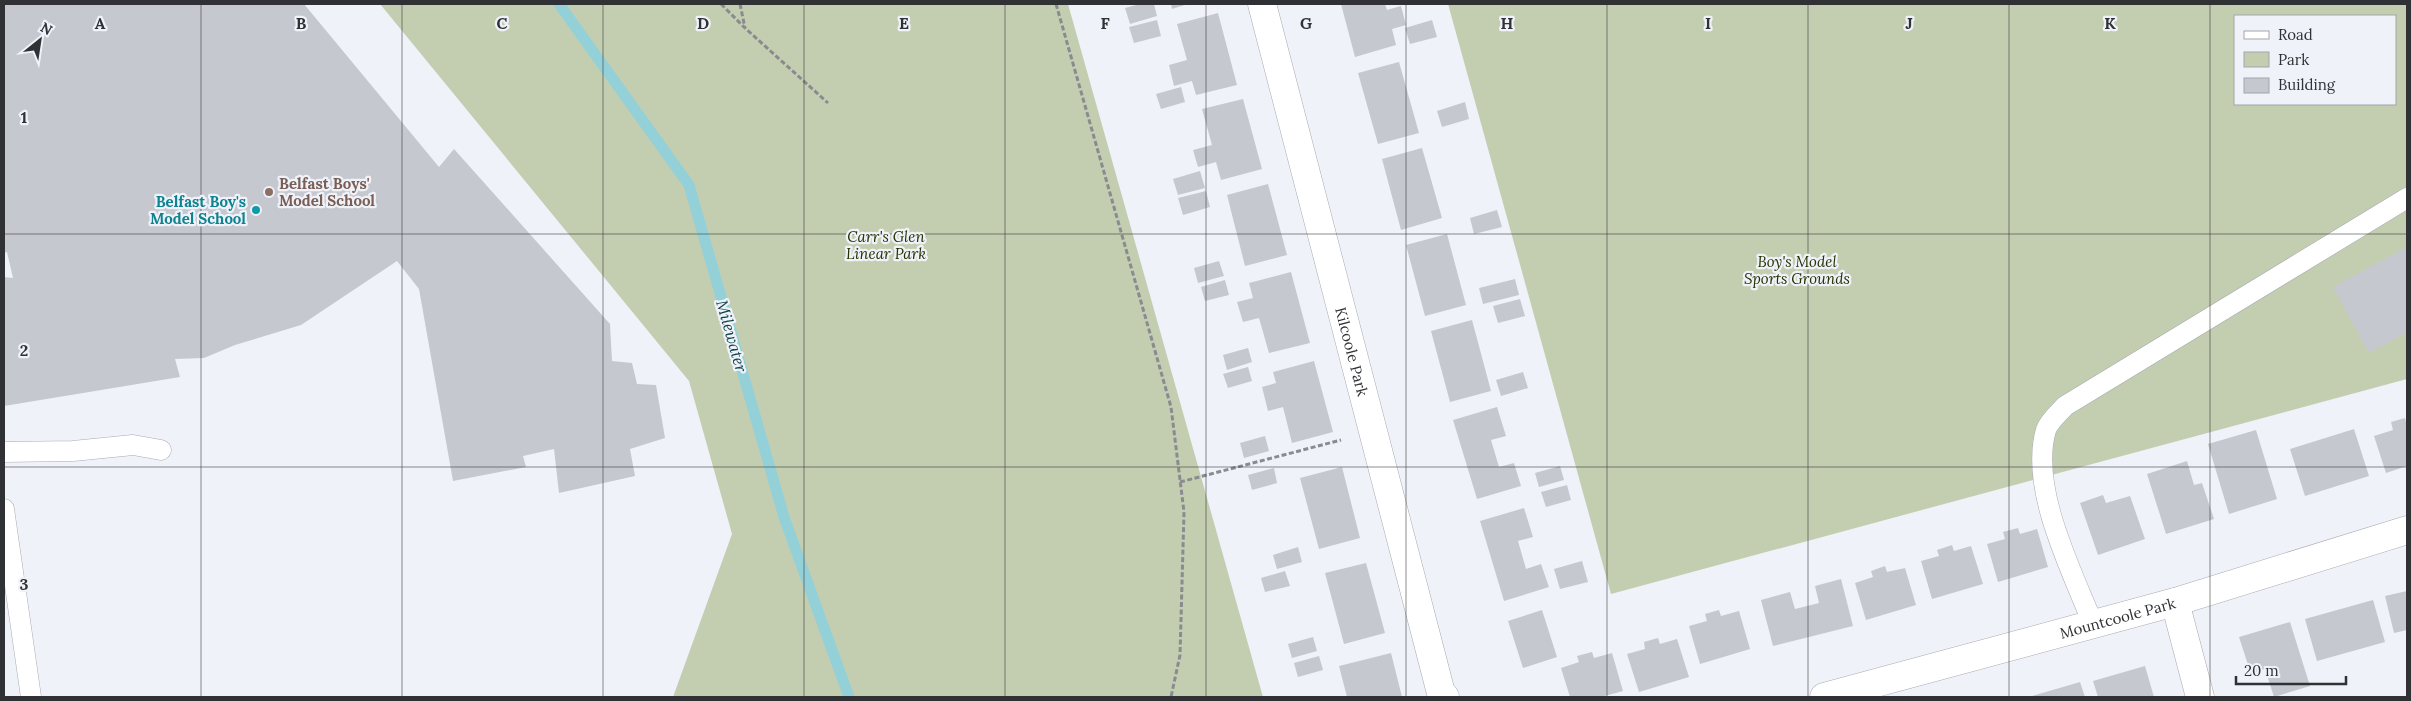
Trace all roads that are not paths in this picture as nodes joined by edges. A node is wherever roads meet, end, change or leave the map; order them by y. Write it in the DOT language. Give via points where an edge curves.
graph roads {
  1 [pos="1262,4"];
  2 [pos="2407,198"];
  3 [pos="161,450"];
  4 [pos="4,452"];
  5 [pos="4,509"];
  6 [pos="2407,530"];
  7 [pos="2175,602"];
  8 [pos="2094,624"];
  9 [pos="31,697"];
  10 [pos="1445,697"];
  11 [pos="1824,697"];
  12 [pos="2200,697"];
  1 -- 10 [label="street, Kilcoole Park" via="1441,693"];
  2 -- 8 [label="lane" via="2065,406 2047,428 2042,452 2042,478 2059,540"];
  3 -- 4 [label="lane" via="134,445 73,451"];
  5 -- 9 [label="lane"];
  6 -- 7 [label="street, Mountcoole Park"];
  7 -- 8 [label="street, Mountcoole Park"];
  7 -- 12 [label="street"];
  8 -- 11 [label="street, Mountcoole Park"];
}
